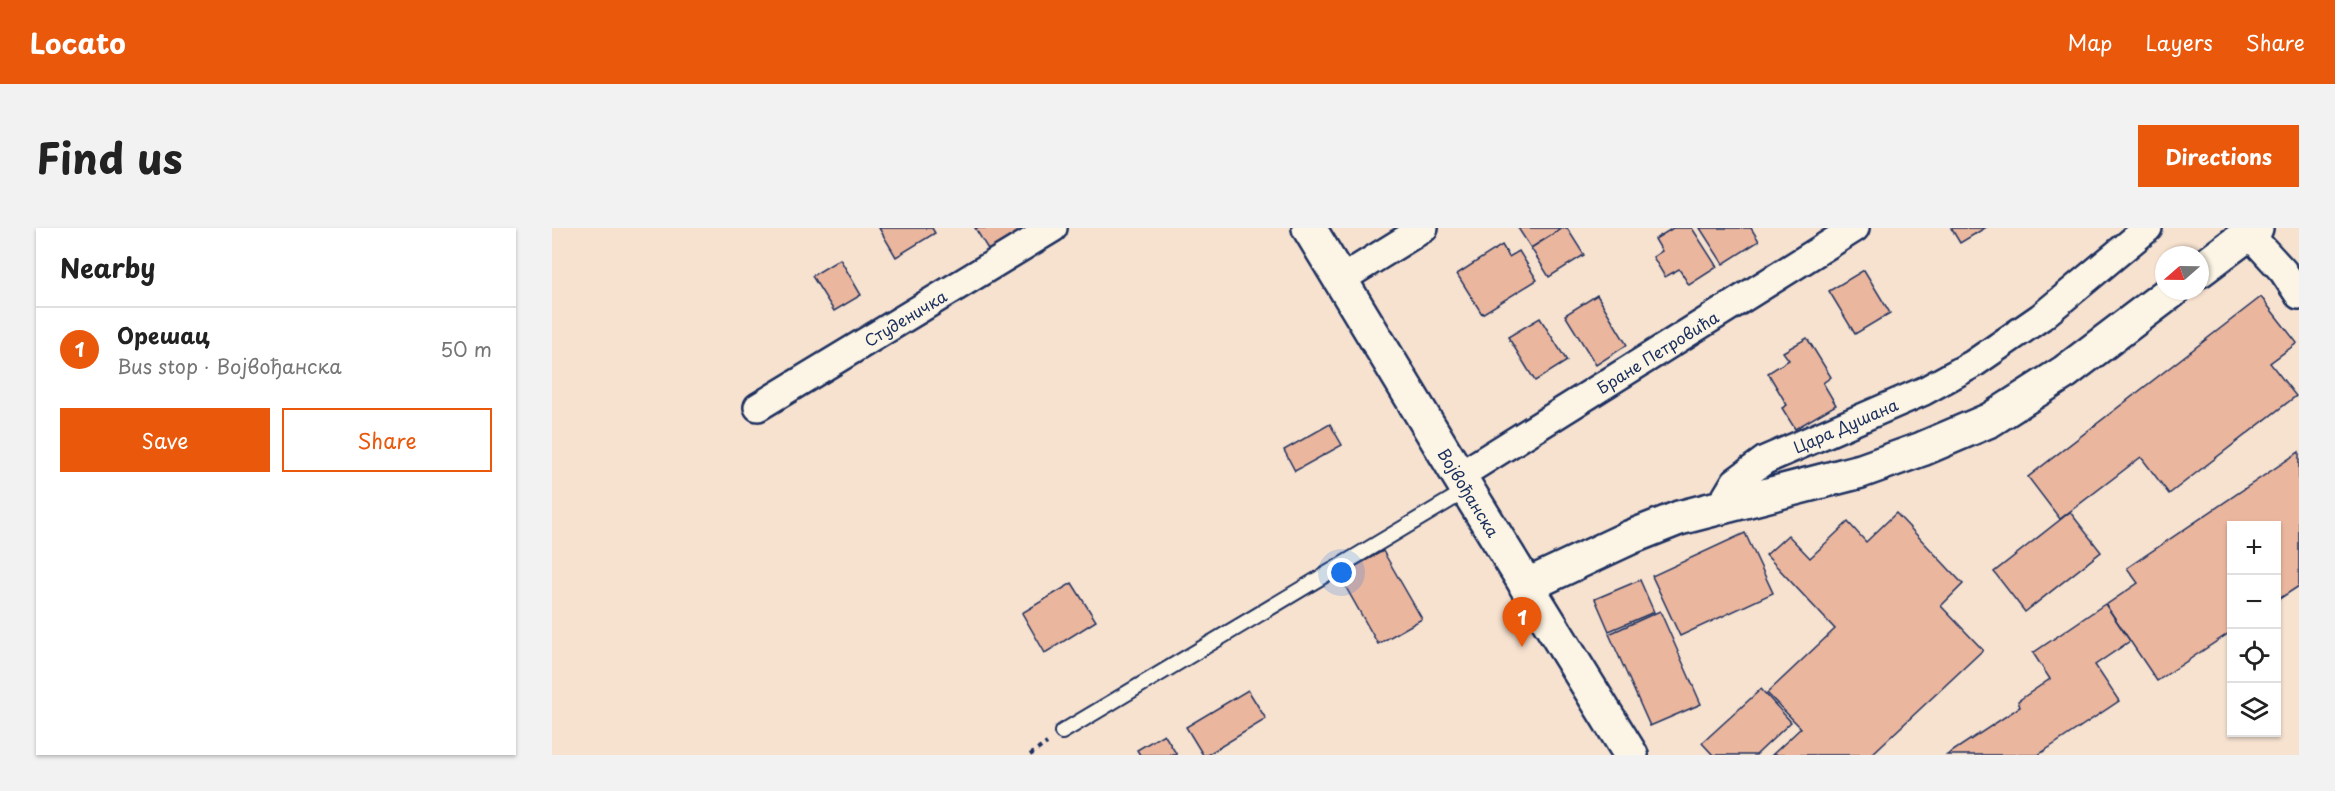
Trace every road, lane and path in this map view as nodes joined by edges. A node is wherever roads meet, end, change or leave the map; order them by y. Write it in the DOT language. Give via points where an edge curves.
graph roads {
  1 [pos="1053,228"];
  2 [pos="1309,228"];
  3 [pos="1424,228"];
  4 [pos="1855,228"];
  5 [pos="2148,228"];
  6 [pos="2254,235"];
  7 [pos="2209,264"];
  8 [pos="1340,280"];
  9 [pos="2299,295"];
  10 [pos="2160,300"];
  11 [pos="758,407"];
  12 [pos="1463,483"];
  13 [pos="1720,507"];
  14 [pos="1526,586"];
  15 [pos="1062,732"];
  16 [pos="1631,755"];
  1 -- 11 [label="street, Студеничка"];
  2 -- 8 [label="street, Војвођанска"];
  3 -- 8 [label="street"];
  4 -- 12 [label="street, Бране Петровића"];
  5 -- 13 [label="street, Цара Душана" via="2041,317 1973,364 1924,391 1765,460 1735,482"];
  6 -- 7 [label="street"];
  6 -- 9 [label="street"];
  8 -- 12 [label="street, Војвођанска"];
  10 -- 13 [label="street" via="2056,378 1990,420 1861,471"];
  12 -- 14 [label="street, Војвођанска"];
  12 -- 15 [label="lane"];
  13 -- 14 [label="street" via="1631,537"];
  14 -- 16 [label="street, Војвођанска"];
}
